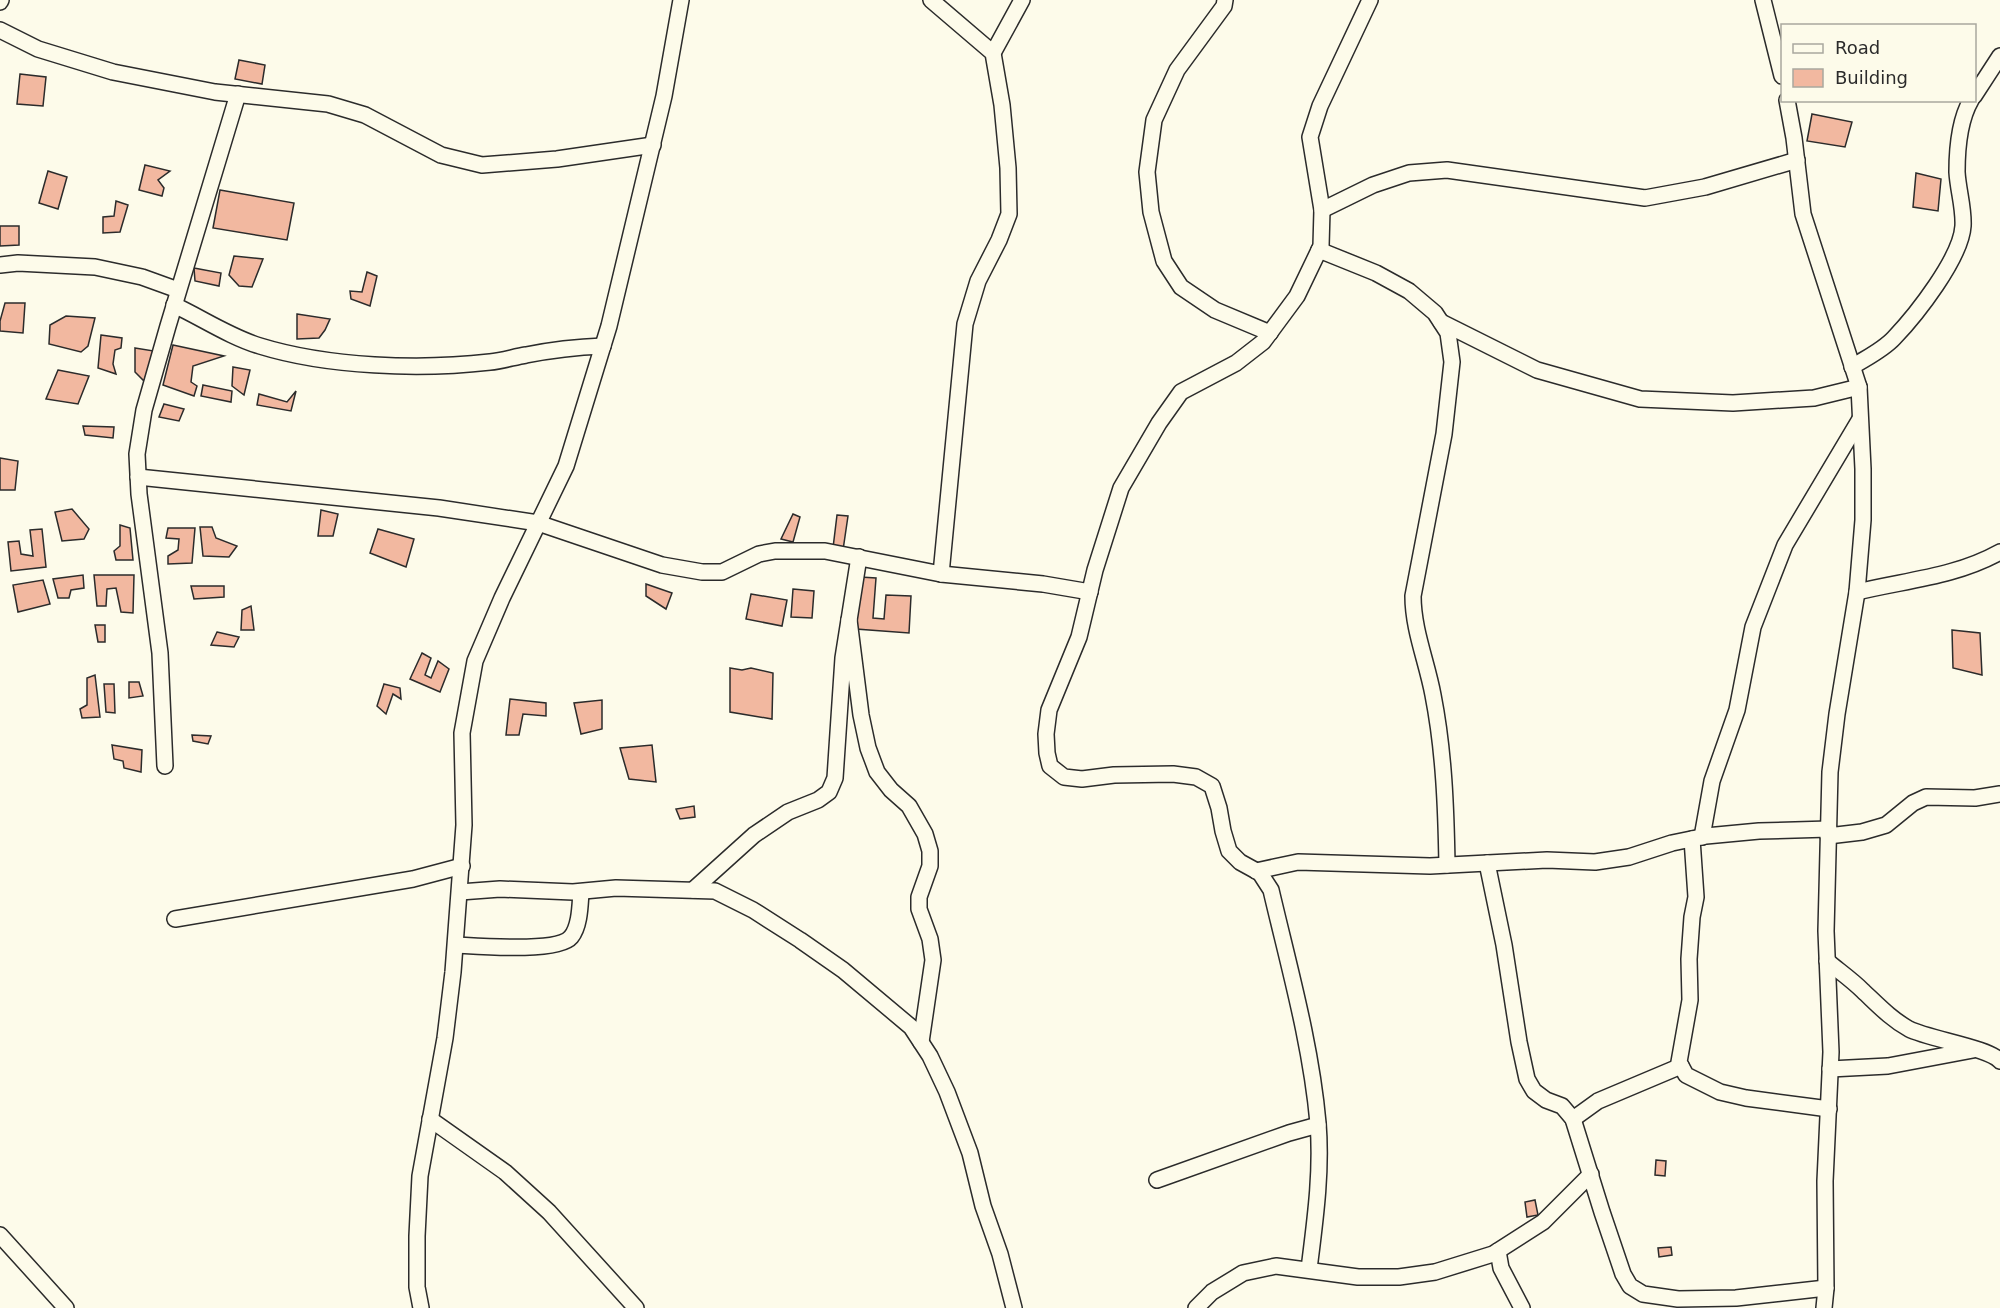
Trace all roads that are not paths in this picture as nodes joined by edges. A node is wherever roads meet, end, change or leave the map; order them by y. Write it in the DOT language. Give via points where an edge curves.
graph roads {
  1 [pos="681,0"];
  2 [pos="931,0"];
  3 [pos="1022,0"];
  4 [pos="1225,0"];
  5 [pos="1370,0"];
  6 [pos="1763,0"];
  7 [pos="0,31"];
  8 [pos="993,53"];
  9 [pos="2000,56"];
  10 [pos="1781,69"];
  11 [pos="1976,93"];
  12 [pos="238,94"];
  13 [pos="1787,102"];
  14 [pos="1970,102"];
  15 [pos="653,145"];
  16 [pos="1797,160"];
  17 [pos="1322,210"];
  18 [pos="1319,250"];
  19 [pos="0,265"];
  20 [pos="176,298"];
  21 [pos="1441,322"];
  22 [pos="1270,333"];
  23 [pos="603,346"];
  24 [pos="1852,367"];
  25 [pos="1859,387"];
  26 [pos="1860,419"];
  27 [pos="138,477"];
  28 [pos="538,522"];
  29 [pos="2000,552"];
  30 [pos="859,557"];
  31 [pos="941,574"];
  32 [pos="1090,592"];
  33 [pos="1857,592"];
  34 [pos="849,620"];
  35 [pos="165,766"];
  36 [pos="2000,794"];
  37 [pos="1828,833"];
  38 [pos="1697,838"];
  39 [pos="1487,863"];
  40 [pos="1447,865"];
  41 [pos="462,866"];
  42 [pos="1256,871"];
  43 [pos="693,890"];
  44 [pos="460,892"];
  45 [pos="581,892"];
  46 [pos="175,919"];
  47 [pos="456,945"];
  48 [pos="1827,961"];
  49 [pos="921,1042"];
  50 [pos="1977,1049"];
  51 [pos="2000,1061"];
  52 [pos="1681,1066"];
  53 [pos="1830,1069"];
  54 [pos="1829,1109"];
  55 [pos="430,1119"];
  56 [pos="1573,1119"];
  57 [pos="1318,1125"];
  58 [pos="1591,1174"];
  59 [pos="1157,1180"];
  60 [pos="0,1235"];
  61 [pos="1498,1251"];
  62 [pos="1309,1269"];
  63 [pos="1826,1288"];
  64 [pos="66,1308"];
  65 [pos="421,1308"];
  66 [pos="636,1308"];
  67 [pos="1014,1308"];
  68 [pos="1196,1308"];
  69 [pos="1522,1308"];
  70 [pos="1824,1308"];
  1 -- 15 [label="street"];
  2 -- 8 [label="street"];
  3 -- 8 [label="street"];
  4 -- 22 [label="street" via="1177,70 1154,120 1147,172 1151,212 1164,261 1181,287 1215,310"];
  5 -- 17 [label="street" via="1320,106 1310,137"];
  6 -- 10 [label="street"];
  7 -- 12 [label="street" via="38,49 113,72"];
  8 -- 31 [label="street" via="1002,105 1009,214 978,281 965,324"];
  9 -- 11 [label="street"];
  12 -- 15 [label="street" via="328,104 365,115 441,155 482,165"];
  12 -- 20 [label="street"];
  13 -- 16 [label="street"];
  14 -- 24 [label="street" via="1960,136 1957,171 1963,229 1955,252 1929,297 1892,340"];
  15 -- 23 [label="street"];
  16 -- 17 [label="street" via="1705,187 1645,198 1447,170 1409,173 1373,185"];
  16 -- 24 [label="street" via="1803,214"];
  17 -- 18 [label="street"];
  18 -- 21 [label="street" via="1408,291"];
  18 -- 22 [label="street" via="1297,296"];
  19 -- 20 [label="street" via="94,267 142,277"];
  20 -- 23 [label="street" via="225,331 259,346 363,365 492,362"];
  20 -- 27 [label="street" via="144,410 137,454"];
  21 -- 25 [label="street" via="1537,370 1640,399 1733,403 1814,398"];
  21 -- 40 [label="street" via="1448,333 1452,362 1444,434 1413,596 1413,617 1433,694 1441,748"];
  22 -- 32 [label="street" via="1236,363 1181,392 1159,423 1120,488"];
  23 -- 28 [label="street" via="566,466"];
  24 -- 25 [label="street"];
  25 -- 26 [label="street"];
  26 -- 33 [label="street" via="1863,520"];
  26 -- 38 [label="street" via="1785,545 1757,617 1737,710"];
  27 -- 28 [label="street"];
  27 -- 35 [label="street" via="160,653"];
  28 -- 30 [label="street" via="662,565 702,572 722,572 759,554 775,551 825,551"];
  28 -- 41 [label="street" via="476,661 462,733"];
  29 -- 33 [label="street" via="1952,572"];
  30 -- 31 [label="street"];
  30 -- 34 [label="street"];
  31 -- 32 [label="street"];
  32 -- 42 [label="street" via="1079,637 1049,710 1046,734 1050,766 1064,777 1082,779 1114,775 1196,777 1212,786 1229,851"];
  33 -- 37 [label="street" via="1830,772"];
  34 -- 43 [label="street" via="838,709 835,778 829,792 788,812 754,835"];
  34 -- 49 [label="street" via="861,715 876,772 909,806 930,851 930,866 919,897 933,960"];
  36 -- 37 [label="street" via="1926,797 1886,825 1862,832"];
  37 -- 38 [label="street" via="1759,831"];
  37 -- 48 [label="street"];
  38 -- 39 [label="street" via="1595,862"];
  38 -- 52 [label="street" via="1690,1000"];
  39 -- 40 [label="street"];
  39 -- 56 [label="street" via="1527,1079 1534,1091 1562,1106"];
  40 -- 42 [label="street" via="1298,862"];
  41 -- 44 [label="street"];
  41 -- 46 [label="street" via="413,879"];
  42 -- 57 [label="street" via="1271,890 1310,1060"];
  43 -- 45 [label="street" via="616,888"];
  43 -- 49 [label="street" via="715,891 729,897 800,940 911,1027"];
  44 -- 45 [label="street"];
  44 -- 47 [label="street"];
  45 -- 47 [label="street" via="576,928 563,943 528,947"];
  47 -- 55 [label="street"];
  48 -- 50 [label="street" via="1884,1012 1910,1029"];
  48 -- 53 [label="street"];
  49 -- 67 [label="street" via="947,1092 970,1153"];
  50 -- 51 [label="street"];
  50 -- 53 [label="street" via="1888,1066"];
  52 -- 54 [label="street" via="1686,1076 1720,1092"];
  52 -- 56 [label="street" via="1598,1101"];
  53 -- 54 [label="street"];
  54 -- 63 [label="street"];
  55 -- 65 [label="street" via="420,1176 417,1236"];
  55 -- 66 [label="street" via="505,1172 549,1212"];
  56 -- 58 [label="street"];
  57 -- 59 [label="street"];
  57 -- 62 [label="street" via="1318,1201"];
  58 -- 61 [label="street" via="1543,1222"];
  58 -- 63 [label="street" via="1623,1274 1630,1286 1643,1294 1678,1299 1736,1298"];
  60 -- 64 [label="street"];
  61 -- 62 [label="street" via="1435,1272 1399,1277 1358,1277"];
  61 -- 69 [label="street" via="1501,1268"];
  62 -- 68 [label="street" via="1276,1266 1243,1273 1212,1292"];
  63 -- 70 [label="street"];
}
